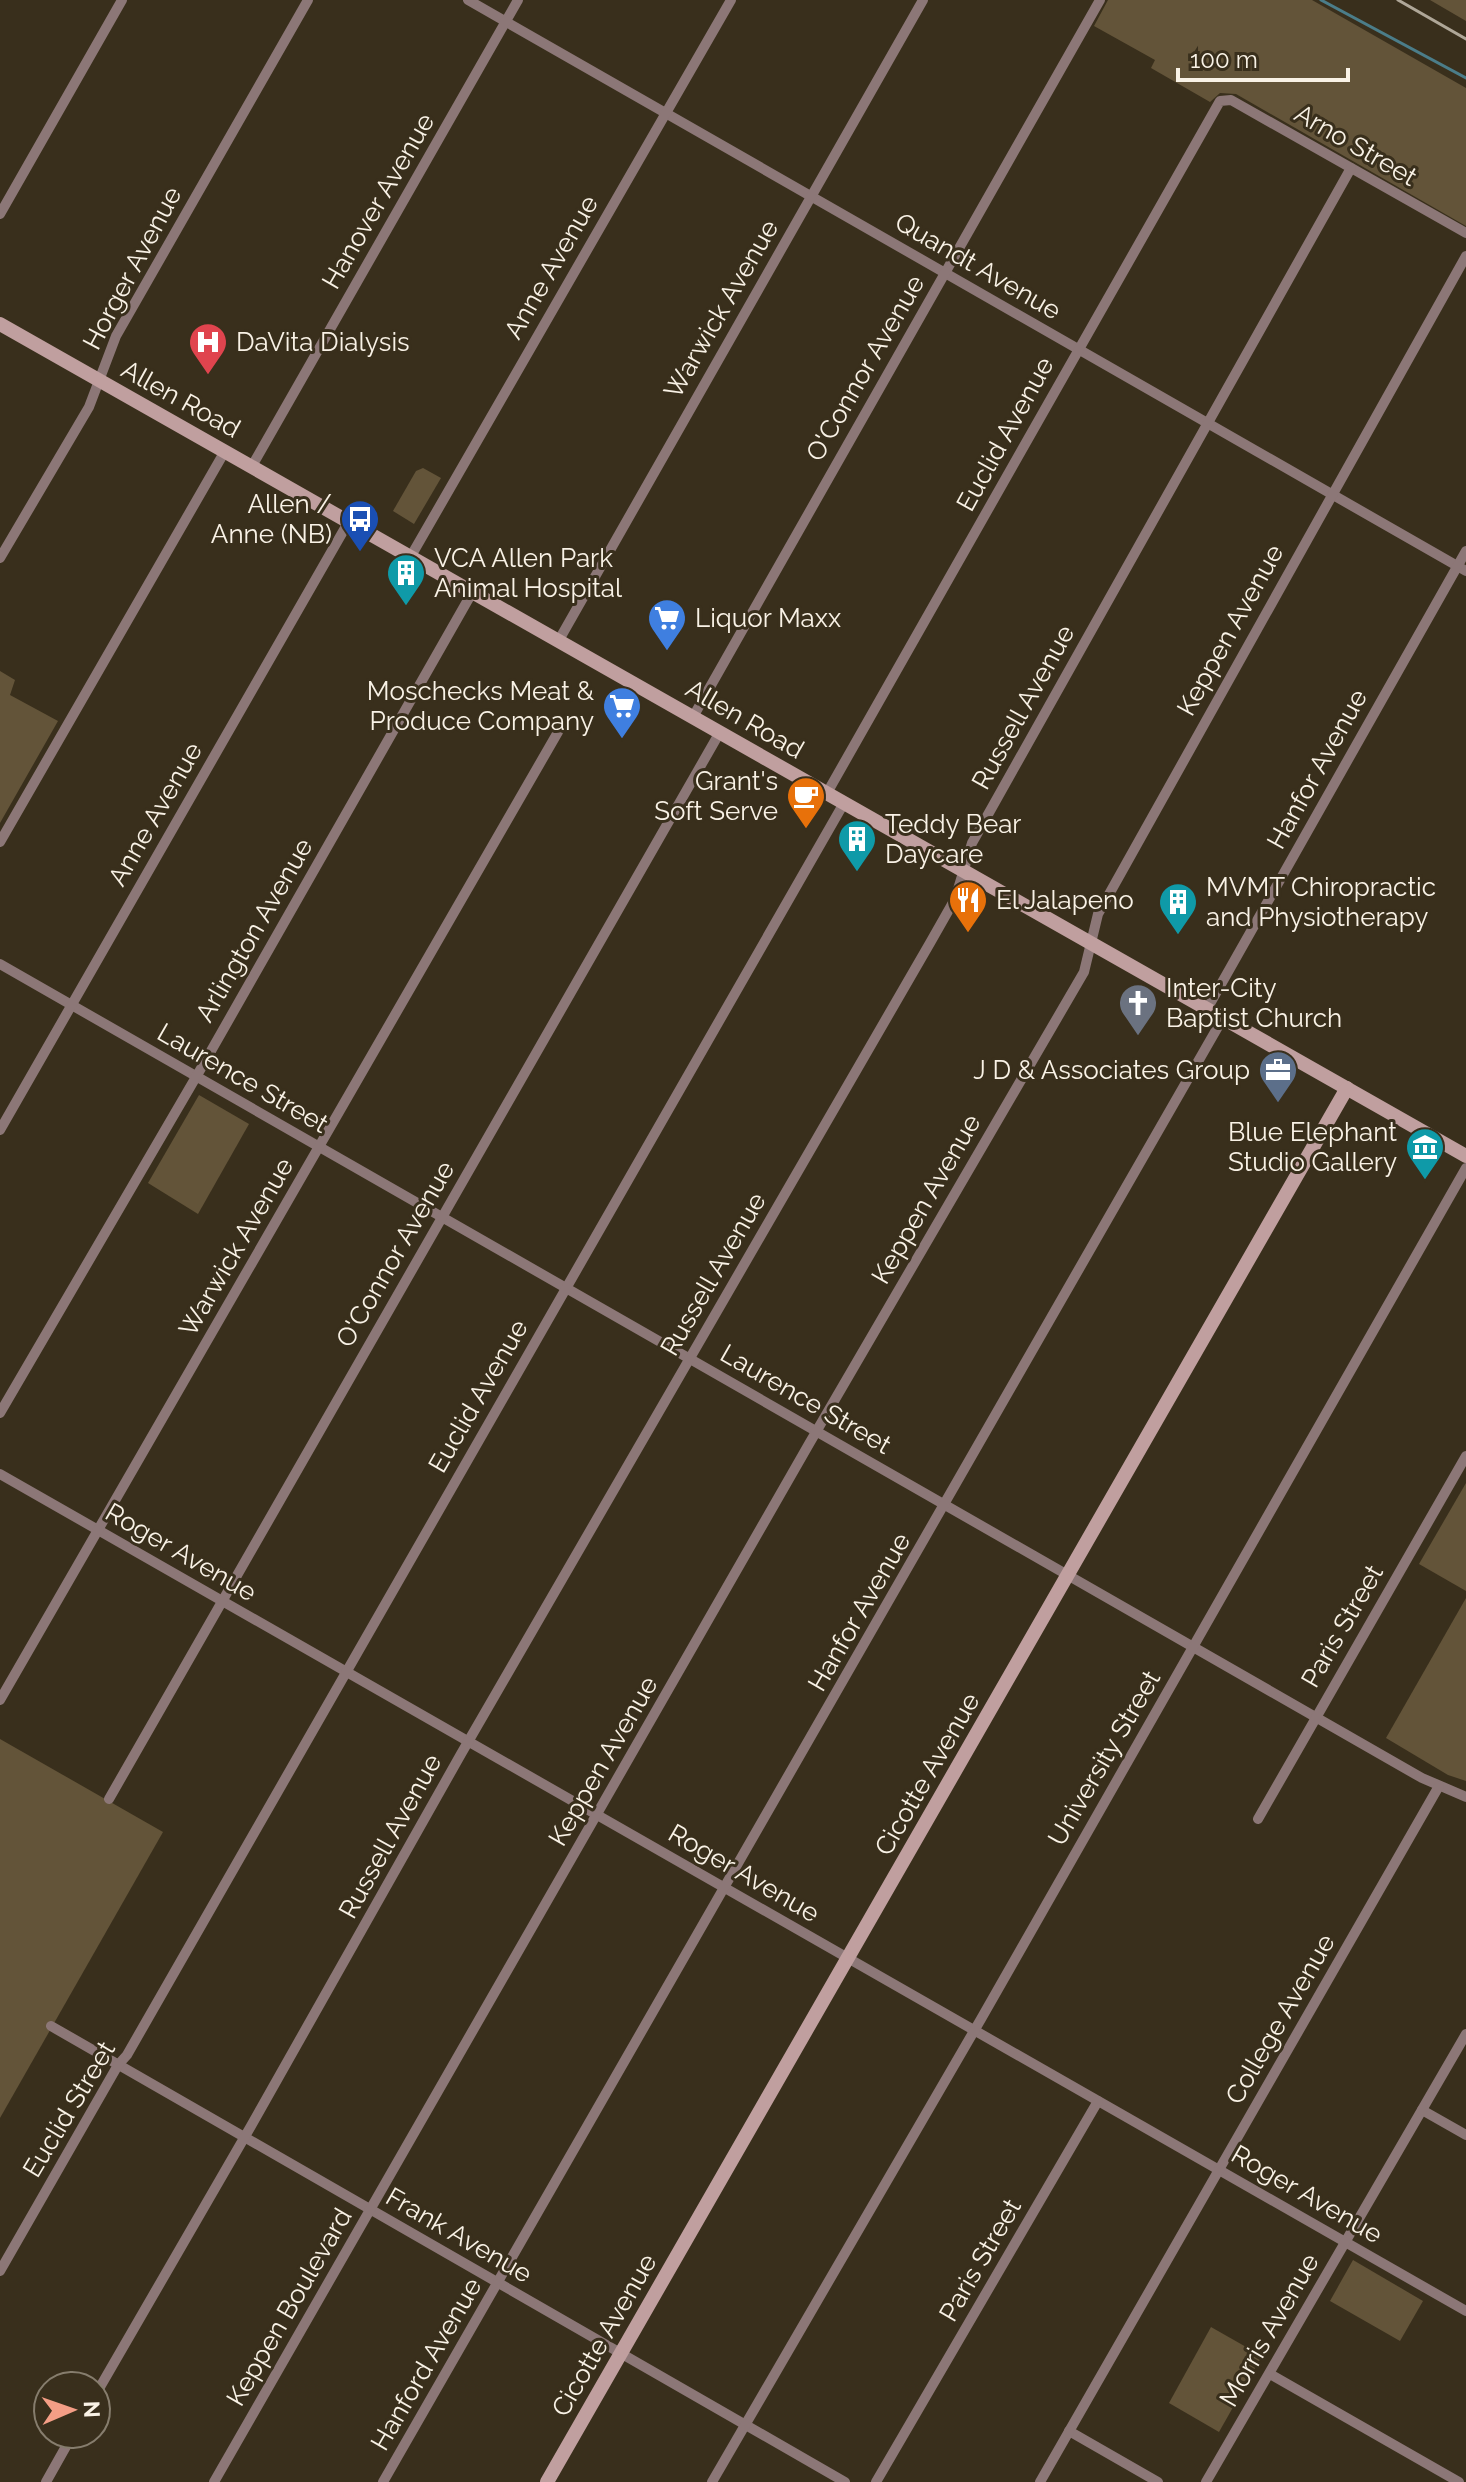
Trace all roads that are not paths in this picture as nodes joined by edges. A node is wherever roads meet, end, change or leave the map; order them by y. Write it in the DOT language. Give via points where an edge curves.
graph roads {
  1 [pos="122,0"];
  2 [pos="308,0"];
  3 [pos="468,0"];
  4 [pos="518,0"];
  5 [pos="731,0"];
  6 [pos="923,0"];
  7 [pos="1100,0"];
  8 [pos="506,21"];
  9 [pos="1223,99"];
  10 [pos="665,112"];
  11 [pos="1351,168"];
  12 [pos="812,195"];
  13 [pos="0,214"];
  14 [pos="1466,233"];
  15 [pos="1466,256"];
  16 [pos="945,273"];
  17 [pos="0,324"];
  18 [pos="1079,350"];
  19 [pos="98,381"];
  20 [pos="1208,422"];
  21 [pos="225,451"];
  22 [pos="252,466"];
  23 [pos="1332,493"];
  24 [pos="349,521"];
  25 [pos="1466,551"];
  26 [pos="411,556"];
  27 [pos="0,558"];
  28 [pos="1462,569"];
  29 [pos="473,591"];
  30 [pos="559,640"];
  31 [pos="693,717"];
  32 [pos="558,732"];
  33 [pos="720,732"];
  34 [pos="827,793"];
  35 [pos="844,803"];
  36 [pos="0,842"];
  37 [pos="964,871"];
  38 [pos="1091,942"];
  39 [pos="0,964"];
  40 [pos="72,1005"];
  41 [pos="1207,1009"];
  42 [pos="1223,1018"];
  43 [pos="196,1076"];
  44 [pos="1347,1088"];
  45 [pos="0,1130"];
  46 [pos="319,1147"];
  47 [pos="1466,1156"];
  48 [pos="1466,1168"];
  49 [pos="442,1217"];
  50 [pos="565,1288"];
  51 [pos="689,1358"];
  52 [pos="0,1413"];
  53 [pos="817,1430"];
  54 [pos="1466,1456"];
  55 [pos="0,1474"];
  56 [pos="944,1503"];
  57 [pos="98,1530"];
  58 [pos="1068,1574"];
  59 [pos="222,1600"];
  60 [pos="1193,1646"];
  61 [pos="345,1671"];
  62 [pos="0,1700"];
  63 [pos="1316,1715"];
  64 [pos="469,1741"];
  65 [pos="1439,1786"];
  66 [pos="1466,1797"];
  67 [pos="109,1799"];
  68 [pos="597,1815"];
  69 [pos="1258,1819"];
  70 [pos="726,1888"];
  71 [pos="847,1958"];
  72 [pos="152,2011"];
  73 [pos="51,2026"];
  74 [pos="974,2030"];
  75 [pos="1466,2034"];
  76 [pos="118,2065"];
  77 [pos="1098,2101"];
  78 [pos="1422,2110"];
  79 [pos="1466,2135"];
  80 [pos="245,2137"];
  81 [pos="401,2154"];
  82 [pos="1219,2169"];
  83 [pos="370,2209"];
  84 [pos="531,2226"];
  85 [pos="1345,2241"];
  86 [pos="0,2271"];
  87 [pos="499,2282"];
  88 [pos="1466,2311"];
  89 [pos="621,2354"];
  90 [pos="110,2370"];
  91 [pos="1270,2374"];
  92 [pos="744,2425"];
  93 [pos="1069,2431"];
  94 [pos="64,2450"];
  95 [pos="46,2482"];
  96 [pos="214,2482"];
  97 [pos="383,2482"];
  98 [pos="547,2482"];
  99 [pos="712,2482"];
  100 [pos="845,2482"];
  101 [pos="876,2482"];
  102 [pos="1040,2482"];
  103 [pos="1158,2482"];
  104 [pos="1206,2482"];
  105 [pos="1459,2482"];
  1 -- 13 [label="street"];
  2 -- 19 [label="street, Horger Avenue" via="115,338"];
  3 -- 8 [label="street, Quandt Avenue"];
  4 -- 8 [label="street, Hanover Avenue"];
  5 -- 10 [label="street, Anne Avenue"];
  6 -- 12 [label="street, Warwick Avenue"];
  7 -- 16 [label="street, O'Connor Avenue"];
  8 -- 10 [label="street, Quandt Avenue"];
  8 -- 22 [label="street, Hanover Avenue"];
  9 -- 11 [label="street, Arno Street"];
  9 -- 18 [label="street, Euclid Avenue"];
  10 -- 12 [label="street, Quandt Avenue"];
  10 -- 26 [label="street, Anne Avenue"];
  11 -- 14 [label="street, Arno Street"];
  11 -- 20 [label="street, Russell Avenue"];
  12 -- 16 [label="street, Quandt Avenue"];
  12 -- 30 [label="street, Warwick Avenue"];
  15 -- 23 [label="street, Keppen Avenue"];
  16 -- 18 [label="street, Quandt Avenue"];
  16 -- 31 [label="street, O'Connor Avenue"];
  17 -- 19 [label="main road, Allen Road"];
  18 -- 20 [label="street, Quandt Avenue"];
  18 -- 34 [label="street, Euclid Avenue"];
  19 -- 21 [label="main road, Allen Road"];
  19 -- 27 [label="street, Horger Avenue" via="89,407"];
  20 -- 23 [label="street, Quandt Avenue"];
  20 -- 37 [label="street, Russell Avenue" via="972,843"];
  21 -- 22 [label="main road, Allen Road"];
  21 -- 36 [label="street"];
  22 -- 24 [label="main road, Allen Road"];
  23 -- 28 [label="street, Quandt Avenue"];
  23 -- 38 [label="street, Keppen Avenue" via="1098,914"];
  24 -- 26 [label="main road, Allen Road"];
  24 -- 40 [label="street, Anne Avenue"];
  25 -- 28 [label="street, Hanfor Avenue"];
  26 -- 29 [label="main road, Allen Road"];
  28 -- 41 [label="street, Hanfor Avenue"];
  29 -- 30 [label="main road, Allen Road"];
  29 -- 43 [label="street, Arlington Avenue"];
  30 -- 31 [label="main road, Allen Road"];
  31 -- 33 [label="main road, Allen Road"];
  32 -- 46 [label="street, Warwick Avenue"];
  33 -- 34 [label="main road, Allen Road"];
  33 -- 49 [label="street, O'Connor Avenue"];
  34 -- 35 [label="main road, Allen Road"];
  35 -- 37 [label="main road, Allen Road"];
  35 -- 50 [label="street, Euclid Avenue"];
  37 -- 38 [label="main road, Allen Road"];
  37 -- 51 [label="street, Russell Avenue" via="955,899"];
  38 -- 41 [label="main road, Allen Road"];
  38 -- 53 [label="street, Keppen Avenue" via="1084,972"];
  39 -- 40 [label="street, Laurence Street"];
  40 -- 43 [label="street, Laurence Street"];
  40 -- 45 [label="street, Anne Avenue"];
  41 -- 42 [label="main road, Allen Road"];
  42 -- 44 [label="main road, Allen Road"];
  42 -- 56 [label="street, Hanfor Avenue"];
  43 -- 46 [label="street, Laurence Street"];
  43 -- 52 [label="street, Arlington Avenue"];
  44 -- 47 [label="main road, Allen Road"];
  44 -- 58 [label="main road, Cicotte Avenue"];
  46 -- 49 [label="street, Laurence Street"];
  46 -- 57 [label="street, Warwick Avenue"];
  48 -- 60 [label="street, University Street"];
  49 -- 50 [label="street, Laurence Street"];
  49 -- 59 [label="street, O'Connor Avenue"];
  50 -- 51 [label="street, Laurence Street"];
  50 -- 61 [label="street, Euclid Avenue"];
  51 -- 53 [label="street, Laurence Street"];
  51 -- 64 [label="street, Russell Avenue"];
  53 -- 56 [label="street, Laurence Street"];
  53 -- 68 [label="street, Keppen Avenue"];
  54 -- 63 [label="street, Paris Street"];
  55 -- 57 [label="street, Roger Avenue"];
  56 -- 58 [label="street, Laurence Street"];
  56 -- 70 [label="street, Hanfor Avenue"];
  57 -- 59 [label="street, Roger Avenue"];
  57 -- 62 [label="street, Warwick Avenue"];
  58 -- 60 [label="street, Laurence Street"];
  58 -- 71 [label="main road, Cicotte Avenue"];
  59 -- 61 [label="street, Roger Avenue"];
  59 -- 67 [label="street, O'Connor Avenue"];
  60 -- 63 [label="street, Laurence Street"];
  60 -- 74 [label="street, University Street"];
  61 -- 64 [label="street, Roger Avenue"];
  61 -- 72 [label="street, Euclid Avenue"];
  63 -- 65 [label="street, Laurence Street"];
  63 -- 69 [label="street, Paris Street"];
  64 -- 68 [label="street, Roger Avenue"];
  64 -- 80 [label="street, Russell Avenue"];
  65 -- 66 [label="street, Laurence Street"];
  65 -- 82 [label="street, College Avenue"];
  68 -- 70 [label="street, Roger Avenue"];
  68 -- 81 [label="street, Keppen Avenue"];
  70 -- 71 [label="street, Roger Avenue"];
  70 -- 84 [label="street, Hanfor Avenue"];
  71 -- 74 [label="street, Roger Avenue"];
  71 -- 89 [label="main road, Cicotte Avenue"];
  72 -- 76 [label="street, Euclid Street"];
  73 -- 76 [label="street, Frank Avenue"];
  74 -- 77 [label="street, Roger Avenue"];
  74 -- 92 [label="street, University Street"];
  75 -- 78 [label="street, Morris Avenue"];
  76 -- 80 [label="street, Frank Avenue"];
  76 -- 86 [label="street, Euclid Street"];
  77 -- 82 [label="street, Roger Avenue"];
  77 -- 101 [label="street, Paris Street"];
  78 -- 79 [label="street"];
  78 -- 85 [label="street, Morris Avenue"];
  80 -- 83 [label="street, Frank Avenue"];
  80 -- 90 [label="street, Russell Avenue"];
  81 -- 83 [label="street, Keppen Boulevard"];
  82 -- 85 [label="street, Roger Avenue"];
  82 -- 93 [label="street, College Avenue"];
  83 -- 87 [label="street, Frank Avenue"];
  83 -- 96 [label="street, Keppen Boulevard"];
  84 -- 87 [label="street, Hanford Avenue"];
  85 -- 88 [label="street, Roger Avenue"];
  85 -- 91 [label="street, Morris Avenue"];
  87 -- 89 [label="street, Frank Avenue"];
  87 -- 97 [label="street, Hanford Avenue"];
  89 -- 92 [label="street, Frank Avenue"];
  89 -- 98 [label="main road, Cicotte Avenue"];
  91 -- 104 [label="street, Morris Avenue"];
  91 -- 105 [label="street"];
  92 -- 99 [label="street, University Street"];
  92 -- 100 [label="street, Frank Avenue"];
  93 -- 102 [label="street, College Avenue"];
  93 -- 103 [label="street"];
  94 -- 95 [label="street"];
}
